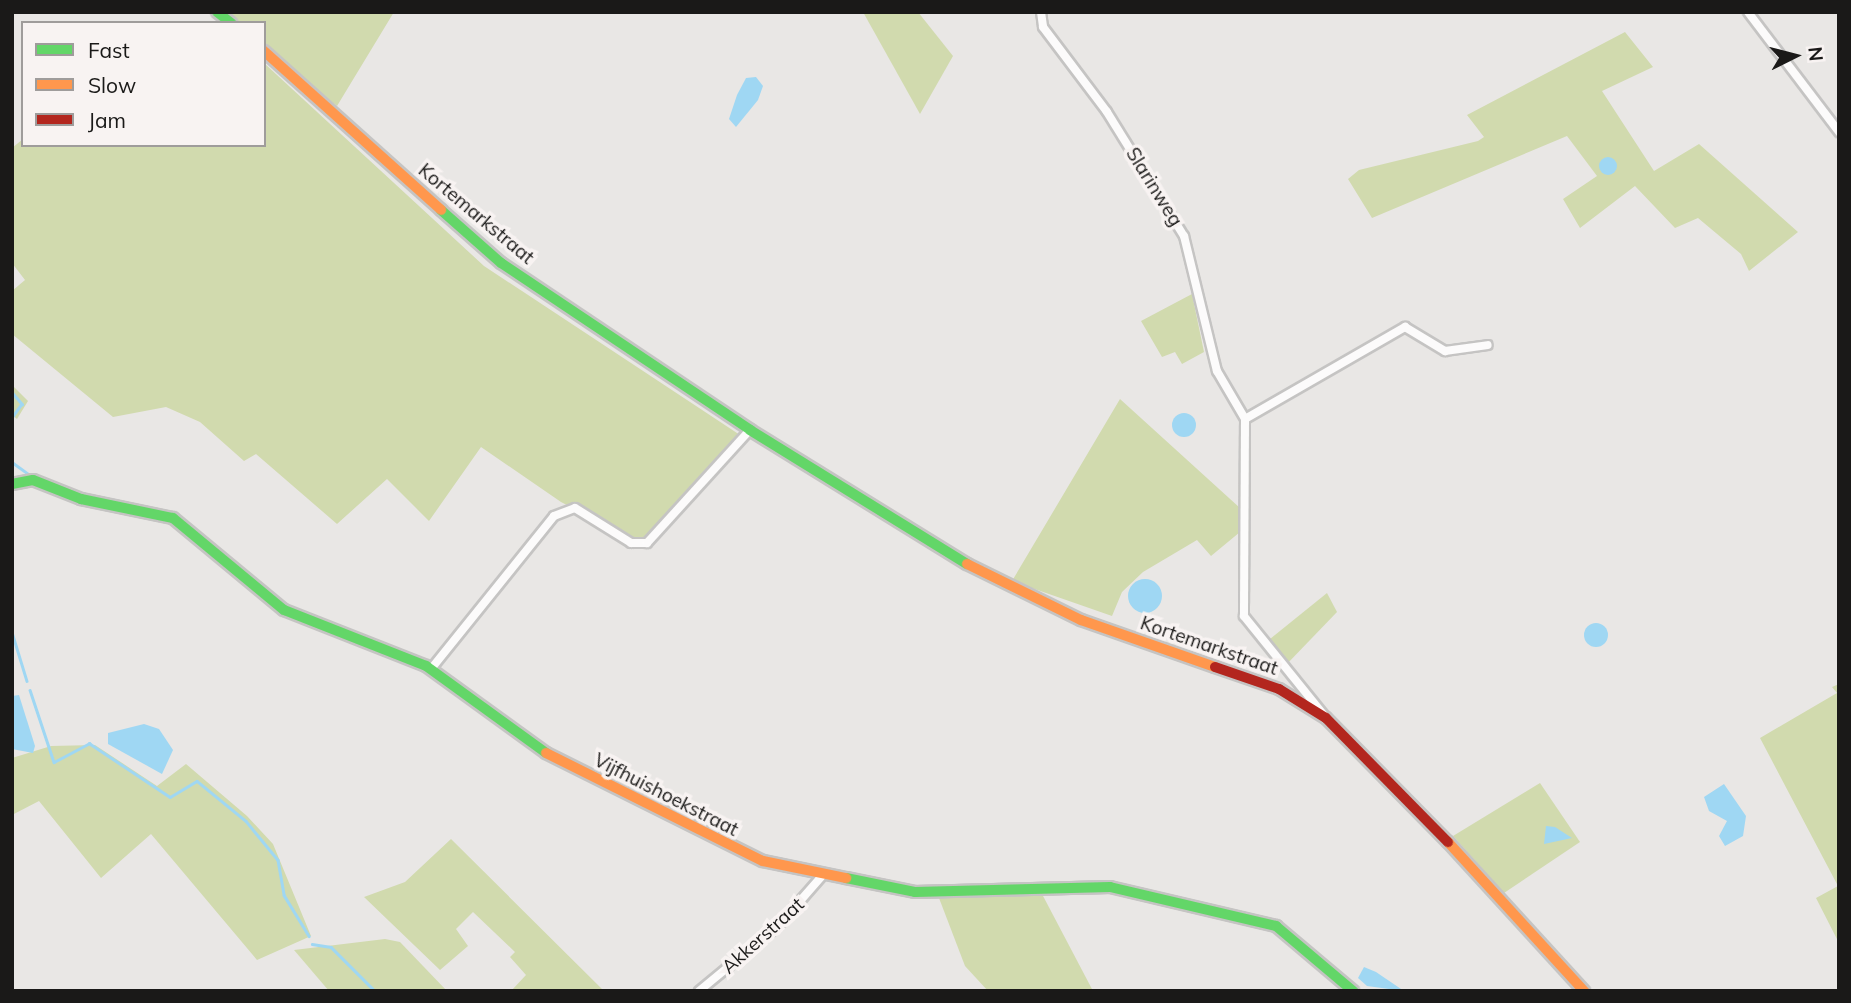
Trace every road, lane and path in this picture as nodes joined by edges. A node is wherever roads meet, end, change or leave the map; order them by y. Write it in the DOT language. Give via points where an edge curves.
graph roads {
  1 [pos="1041,12"];
  2 [pos="1748,12"];
  3 [pos="266,53"];
  4 [pos="1839,132"];
  5 [pos="1488,345"];
  6 [pos="1245,419"];
  7 [pos="750,430"];
  8 [pos="12,484"];
  9 [pos="431,669"];
  10 [pos="1326,718"];
  11 [pos="821,877"];
  12 [pos="699,991"];
  13 [pos="1353,991"];
  14 [pos="1584,991"];
  1 -- 6 [label="street, Slarinweg" via="1043,27 1176,219 1217,371"];
  2 -- 4 [label="street"];
  3 -- 7 [label="street, Kortemarkstraat" via="501,263"];
  5 -- 6 [label="street" via="1445,351 1405,327"];
  6 -- 10 [label="street" via="1244,616"];
  7 -- 9 [label="street" via="647,543 631,543 575,508 554,516"];
  7 -- 10 [label="street, Kortemarkstraat" via="977,570 1081,620 1279,689"];
  8 -- 9 [label="street, Vijfhuishoekstraat" via="33,480 81,499 173,518 284,610"];
  9 -- 11 [label="street, Vijfhuishoekstraat" via="527,744 745,854"];
  10 -- 14 [label="street, Kortemarkstraat" via="1386,774"];
  11 -- 12 [label="street, Akkerstraat" via="779,925"];
  11 -- 13 [label="street, Vijfhuishoekstraat" via="915,892 1110,887 1276,926"];
}
